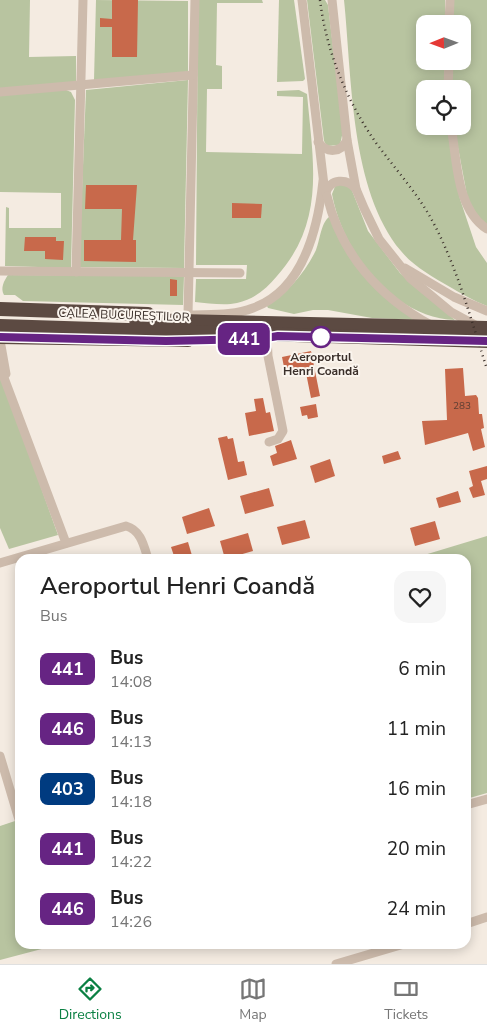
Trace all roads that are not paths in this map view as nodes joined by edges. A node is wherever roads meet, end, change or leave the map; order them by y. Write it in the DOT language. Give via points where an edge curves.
graph roads {
  1 [pos="83,0"];
  2 [pos="195,0"];
  3 [pos="302,0"];
  4 [pos="332,0"];
  5 [pos="450,0"];
  6 [pos="450,15"];
  7 [pos="193,75"];
  8 [pos="81,85"];
  9 [pos="0,92"];
  10 [pos="453,135"];
  11 [pos="347,140"];
  12 [pos="318,142"];
  13 [pos="324,181"];
  14 [pos="356,189"];
  15 [pos="327,195"];
  16 [pos="487,229"];
  17 [pos="315,233"];
  18 [pos="396,262"];
  19 [pos="0,271"];
  20 [pos="76,272"];
  21 [pos="189,272"];
  22 [pos="240,273"];
  23 [pos="0,309"];
  24 [pos="487,311"];
  25 [pos="188,315"];
  26 [pos="0,317"];
  27 [pos="143,325"];
  28 [pos="0,326"];
  29 [pos="436,327"];
  30 [pos="274,332"];
  31 [pos="486,335"];
  32 [pos="18,338"];
  33 [pos="0,339"];
  34 [pos="3,355"];
  35 [pos="0,367"];
  36 [pos="7,382"];
  37 [pos="268,442"];
  38 [pos="66,543"];
  39 [pos="30,554"];
  40 [pos="146,554"];
  41 [pos="15,558"];
  42 [pos="0,563"];
  43 [pos="0,756"];
  44 [pos="487,799"];
  45 [pos="471,804"];
  46 [pos="15,806"];
  47 [pos="487,917"];
  48 [pos="471,922"];
  49 [pos="387,949"];
  50 [pos="336,964"];
  1 -- 8 [label="street"];
  2 -- 7 [label="street"];
  3 -- 12 [label="street"];
  4 -- 11 [label="street"];
  5 -- 6 [label="street"];
  7 -- 8 [label="street"];
  7 -- 21 [label="street"];
  8 -- 9 [label="street"];
  8 -- 20 [label="street"];
  10 -- 16 [label="street" via="469,212"];
  11 -- 12 [label="street" via="335,151 325,149"];
  11 -- 14 [label="street"];
  12 -- 13 [label="street"];
  13 -- 15 [label="street"];
  13 -- 17 [label="street"];
  14 -- 15 [label="street" via="348,182 339,181 330,185"];
  14 -- 18 [label="street" via="379,239"];
  15 -- 17 [label="street"];
  15 -- 29 [label="street" via="332,218 342,240 368,277 398,305"];
  17 -- 25 [label="street" via="294,275 264,303 228,314"];
  18 -- 24 [label="street" via="454,297"];
  18 -- 31 [label="street" via="428,294"];
  19 -- 20 [label="street"];
  20 -- 21 [label="street"];
  21 -- 22 [label="street"];
  21 -- 25 [label="street"];
  23 -- 25 [label="highway"];
  25 -- 30 [label="highway" via="260,319"];
  26 -- 27 [label="highway, CALEA BUCUREȘTILOR"];
  27 -- 28 [label="highway, CALEA BUCUREȘTILOR"];
  27 -- 30 [label="highway, CALEA BUCUREȘTILOR"];
  29 -- 30 [label="highway, CALEA BUCUREȘTILOR"];
  29 -- 31 [label="highway, CALEA BUCUREȘTILOR"];
  30 -- 31 [label="highway, CALEA BUCUREȘTILOR"];
  30 -- 32 [label="highway" via="166,341"];
  30 -- 37 [label="street" via="268,356 283,431 278,439"];
  32 -- 33 [label="highway"];
  32 -- 34 [label="street" via="10,343"];
  33 -- 34 [label="street"];
  34 -- 36 [label="street"];
  35 -- 36 [label="street"];
  36 -- 38 [label="street"];
  38 -- 39 [label="street"];
  38 -- 40 [label="street" via="126,526 142,540"];
  41 -- 42 [label="street"];
  43 -- 46 [label="street"];
  44 -- 45 [label="street"];
  47 -- 48 [label="street"];
  49 -- 50 [label="street"];
}
